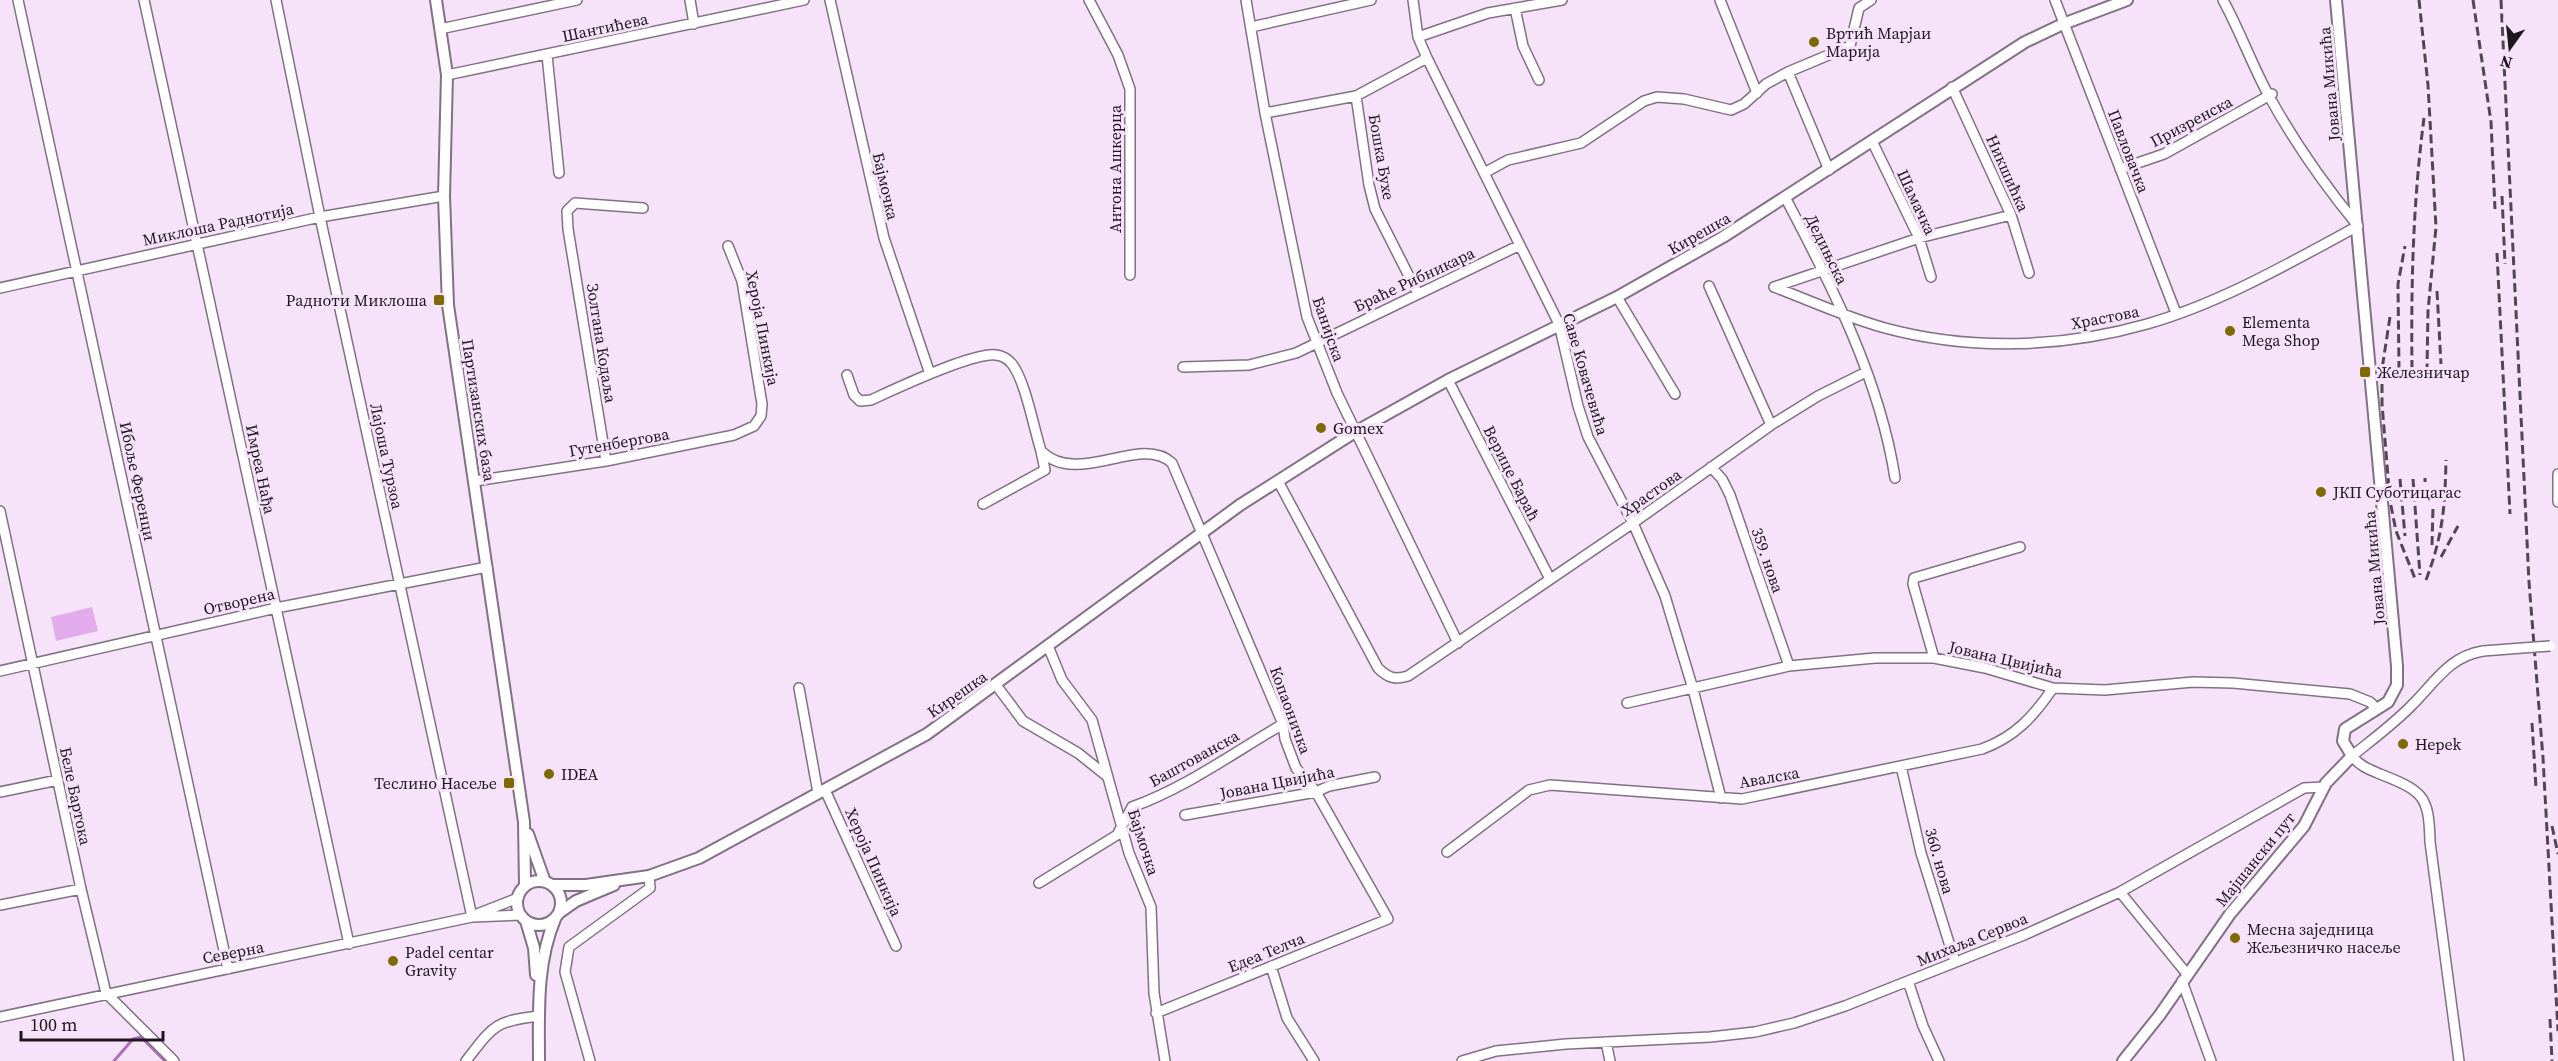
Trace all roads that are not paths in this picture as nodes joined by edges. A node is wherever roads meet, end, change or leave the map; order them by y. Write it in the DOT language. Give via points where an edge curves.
graph roads {
  1 [pos="18,0"];
  2 [pos="144,0"];
  3 [pos="276,0"];
  4 [pos="436,0"];
  5 [pos="577,0"];
  6 [pos="690,0"];
  7 [pos="804,0"];
  8 [pos="830,0"];
  9 [pos="1089,0"];
  10 [pos="1246,0"];
  11 [pos="1371,0"];
  12 [pos="1413,0"];
  13 [pos="1562,0"];
  14 [pos="1720,0"];
  15 [pos="1871,0"];
  16 [pos="2055,0"];
  17 [pos="2127,0"];
  18 [pos="2223,0"];
  19 [pos="2336,0"];
  20 [pos="772,3"];
  21 [pos="1515,8"];
  22 [pos="694,24"];
  23 [pos="2063,24"];
  24 [pos="1251,27"];
  25 [pos="440,29"];
  26 [pos="1418,37"];
  27 [pos="547,55"];
  28 [pos="1427,58"];
  29 [pos="1788,72"];
  30 [pos="447,75"];
  31 [pos="1539,81"];
  32 [pos="1952,87"];
  33 [pos="1756,93"];
  34 [pos="2271,94"];
  35 [pos="1356,96"];
  36 [pos="1265,114"];
  37 [pos="1872,141"];
  38 [pos="2120,169"];
  39 [pos="1829,170"];
  40 [pos="559,173"];
  41 [pos="1484,173"];
  42 [pos="444,196"];
  43 [pos="1786,199"];
  44 [pos="643,208"];
  45 [pos="2011,215"];
  46 [pos="320,218"];
  47 [pos="2358,226"];
  48 [pos="1918,238"];
  49 [pos="197,243"];
  50 [pos="728,246"];
  51 [pos="1518,246"];
  52 [pos="1822,268"];
  53 [pos="76,271"];
  54 [pos="2029,273"];
  55 [pos="1130,275"];
  56 [pos="1931,278"];
  57 [pos="1709,286"];
  58 [pos="0,288"];
  59 [pos="1418,294"];
  60 [pos="1617,297"];
  61 [pos="1841,312"];
  62 [pos="2176,313"];
  63 [pos="1559,324"];
  64 [pos="1316,342"];
  65 [pos="1183,367"];
  66 [pos="1866,372"];
  67 [pos="930,374"];
  68 [pos="847,375"];
  69 [pos="1448,380"];
  70 [pos="1675,394"];
  71 [pos="761,416"];
  72 [pos="1771,424"];
  73 [pos="1355,432"];
  74 [pos="1041,451"];
  75 [pos="606,461"];
  76 [pos="1059,464"];
  77 [pos="1711,467"];
  78 [pos="1045,470"];
  79 [pos="1894,478"];
  80 [pos="2558,478"];
  81 [pos="475,481"];
  82 [pos="1278,481"];
  83 [pos="2558,502"];
  84 [pos="983,504"];
  85 [pos="0,511"];
  86 [pos="1633,524"];
  87 [pos="1202,532"];
  88 [pos="3,543"];
  89 [pos="2020,547"];
  90 [pos="487,567"];
  91 [pos="1550,579"];
  92 [pos="399,582"];
  93 [pos="276,608"];
  94 [pos="156,635"];
  95 [pos="1458,643"];
  96 [pos="2554,645"];
  97 [pos="1048,646"];
  98 [pos="1934,658"];
  99 [pos="33,664"];
  100 [pos="1789,666"];
  101 [pos="0,671"];
  102 [pos="996,685"];
  103 [pos="2053,687"];
  104 [pos="799,688"];
  105 [pos="1693,689"];
  106 [pos="1627,703"];
  107 [pos="2377,709"];
  108 [pos="1283,724"];
  109 [pos="2352,756"];
  110 [pos="1901,766"];
  111 [pos="1108,777"];
  112 [pos="1375,777"];
  113 [pos="58,780"];
  114 [pos="2323,787"];
  115 [pos="0,792"];
  116 [pos="821,792"];
  117 [pos="1316,792"];
  118 [pos="1721,798"];
  119 [pos="1185,815"];
  120 [pos="524,822"];
  121 [pos="1123,828"];
  122 [pos="1447,852"];
  123 [pos="649,876"];
  124 [pos="625,880"];
  125 [pos="549,883"];
  126 [pos="1039,884"];
  127 [pos="525,886"];
  128 [pos="81,889"];
  129 [pos="2120,892"];
  130 [pos="518,898"];
  131 [pos="0,905"];
  132 [pos="557,916"];
  133 [pos="472,917"];
  134 [pos="523,918"];
  135 [pos="1388,919"];
  136 [pos="349,944"];
  137 [pos="896,946"];
  138 [pos="1955,962"];
  139 [pos="1271,966"];
  140 [pos="228,969"];
  141 [pos="2185,977"];
  142 [pos="1908,981"];
  143 [pos="106,993"];
  144 [pos="539,996"];
  145 [pos="1156,1013"];
  146 [pos="539,1016"];
  147 [pos="0,1017"];
  148 [pos="1606,1042"];
  149 [pos="174,1061"];
  150 [pos="466,1061"];
  151 [pos="539,1061"];
  152 [pos="590,1061"];
  153 [pos="1166,1061"];
  154 [pos="1314,1061"];
  155 [pos="1462,1061"];
  156 [pos="1610,1061"];
  157 [pos="1939,1061"];
  158 [pos="2122,1061"];
  159 [pos="2211,1061"];
  160 [pos="2459,1061"];
  1 -- 53 [label="street, Ибоље Ференци"];
  2 -- 49 [label="street, Имреа Нађа"];
  3 -- 46 [label="street, Лајоша Турзоа"];
  4 -- 25 [label="street, Партизанских база"];
  5 -- 25 [label="street"];
  6 -- 22 [label="street"];
  7 -- 20 [label="street, Шантићева"];
  8 -- 67 [label="street, Бајмочка" via="884,238"];
  9 -- 55 [label="street, Антона Ашкерца" via="1118,54 1130,89"];
  10 -- 24 [label="street, Банијска"];
  11 -- 24 [label="street"];
  12 -- 26 [label="street, Саве Ковачевића"];
  13 -- 21 [label="street"];
  14 -- 33 [label="street"];
  15 -- 29 [label="street" via="1859,8 1850,46"];
  16 -- 23 [label="street, Павловачка"];
  17 -- 23 [label="street, Кирешка"];
  18 -- 34 [label="street"];
  19 -- 47 [label="street, Јована Микића"];
  20 -- 22 [label="street, Шантићева"];
  21 -- 26 [label="street"];
  21 -- 31 [label="street" via="1523,46"];
  22 -- 27 [label="street, Шантићева"];
  23 -- 32 [label="street, Кирешка" via="2025,42"];
  23 -- 38 [label="street, Павловачка"];
  24 -- 36 [label="street, Банијска"];
  25 -- 30 [label="street, Партизанских база"];
  26 -- 28 [label="street, Саве Ковачевића"];
  27 -- 30 [label="street, Шантићева"];
  27 -- 40 [label="street"];
  28 -- 35 [label="street, Бошка Бухе"];
  28 -- 41 [label="street, Саве Ковачевића"];
  29 -- 33 [label="street"];
  29 -- 39 [label="street"];
  30 -- 42 [label="street, Партизанских база"];
  32 -- 37 [label="street, Кирешка"];
  32 -- 45 [label="street, Никшићка"];
  33 -- 41 [label="street" via="1731,110 1684,99 1658,97 1644,101 1581,143 1508,160"];
  34 -- 38 [label="street, Призренска" via="2164,154"];
  34 -- 47 [label="street" via="2335,197"];
  35 -- 36 [label="street"];
  35 -- 59 [label="street, Бошка Бухе" via="1375,209"];
  36 -- 64 [label="street, Банијска" via="1303,299"];
  37 -- 39 [label="street, Кирешка"];
  37 -- 48 [label="street, Шамачка"];
  38 -- 62 [label="street, Павловачка"];
  39 -- 43 [label="street, Кирешка"];
  41 -- 51 [label="street, Саве Ковачевића"];
  42 -- 46 [label="street, Миклоша Раднотија"];
  42 -- 81 [label="street, Партизанских база" via="448,305"];
  43 -- 52 [label="street, Дедињска"];
  43 -- 60 [label="street, Кирешка"];
  44 -- 75 [label="street, Золтана Кодаља" via="574,203 567,211"];
  45 -- 48 [label="street"];
  45 -- 54 [label="street, Никшићка"];
  46 -- 49 [label="street, Миклоша Раднотија"];
  46 -- 92 [label="street, Лајоша Турзоа"];
  47 -- 62 [label="street, Храстова" via="2259,277"];
  47 -- 107 [label="street, Јована Микића" via="2397,666 2393,694"];
  48 -- 52 [label="street"];
  48 -- 56 [label="street, Шамачка"];
  49 -- 53 [label="street, Миклоша Раднотија"];
  49 -- 93 [label="street, Имреа Нађа"];
  50 -- 71 [label="street, Хероја Пинкија" via="742,281"];
  51 -- 59 [label="street, Браће Рибникара"];
  51 -- 63 [label="street, Саве Ковачевића"];
  52 -- 61 [label="street, Дедињска"];
  52 -- 61 [label="street, Храстова" via="1774,287"];
  53 -- 58 [label="street, Миклоша Раднотија"];
  53 -- 94 [label="street, Ибоље Ференци"];
  57 -- 72 [label="street"];
  59 -- 64 [label="street, Браће Рибникара"];
  60 -- 63 [label="street, Кирешка"];
  60 -- 70 [label="street"];
  61 -- 62 [label="street, Храстова" via="1910,334 1997,344 2089,336 2149,324"];
  61 -- 66 [label="street"];
  63 -- 69 [label="street, Кирешка"];
  63 -- 86 [label="street, Саве Ковачевића" via="1588,437"];
  64 -- 65 [label="street, Браће Рибникара" via="1273,361"];
  64 -- 73 [label="street, Банијска"];
  66 -- 72 [label="street, Храстова"];
  66 -- 79 [label="street" via="1888,435"];
  67 -- 68 [label="street" via="871,400 860,401"];
  67 -- 74 [label="street" via="987,356 1005,357 1017,372"];
  69 -- 73 [label="street, Кирешка"];
  69 -- 91 [label="street, Верице Бараћ"];
  71 -- 75 [label="street, Гутенбергова" via="754,426 734,435"];
  72 -- 77 [label="street, Храстова"];
  73 -- 82 [label="street, Кирешка"];
  73 -- 95 [label="street, Банијска"];
  74 -- 76 [label="street"];
  74 -- 78 [label="street"];
  75 -- 81 [label="street, Гутенбергова"];
  76 -- 78 [label="street"];
  76 -- 87 [label="street" via="1069,466 1150,454 1165,457 1172,463"];
  77 -- 86 [label="street, Храстова"];
  77 -- 100 [label="street, 359. нова" via="1730,495"];
  78 -- 84 [label="street"];
  80 -- 83 [label="street"];
  81 -- 90 [label="street, Партизанских база"];
  82 -- 87 [label="street, Кирешка"];
  82 -- 95 [label="street" via="1378,668 1386,676 1408,676"];
  85 -- 88 [label="street, Беле Бартока"];
  86 -- 91 [label="street, Храстова"];
  86 -- 105 [label="street, Саве Ковачевића" via="1665,596"];
  87 -- 97 [label="street, Кирешка"];
  87 -- 108 [label="street, Копаоничка"];
  88 -- 99 [label="street, Беле Бартока"];
  89 -- 98 [label="street" via="1914,578"];
  90 -- 92 [label="street, Отворена"];
  90 -- 120 [label="street, Партизанских база"];
  91 -- 95 [label="street, Храстова"];
  92 -- 93 [label="street, Отворена"];
  92 -- 133 [label="street, Лајоша Турзоа"];
  93 -- 94 [label="street, Отворена"];
  93 -- 136 [label="street, Имреа Нађа"];
  94 -- 99 [label="street, Отворена"];
  94 -- 140 [label="street, Ибоље Ференци"];
  96 -- 109 [label="street, Мајшански пут, bridge" via="2483,651 2462,657"];
  97 -- 102 [label="street, Кирешка"];
  97 -- 111 [label="street, Бајмочка" via="1062,680 1092,720"];
  98 -- 100 [label="street, Јована Цвијића" via="1875,658"];
  98 -- 103 [label="street, Јована Цвијића" via="1996,670"];
  99 -- 101 [label="street, Отворена"];
  99 -- 113 [label="street, Беле Бартока"];
  100 -- 105 [label="street, Јована Цвијића"];
  102 -- 111 [label="street" via="1023,721 1078,753"];
  102 -- 116 [label="street, Кирешка" via="927,734"];
  103 -- 107 [label="street, Јована Цвијића" via="2106,690 2193,682 2233,683 2350,694"];
  103 -- 110 [label="street, Авалска" via="2018,731 2002,742"];
  104 -- 116 [label="street, Хероја Пинкија"];
  105 -- 106 [label="street, Јована Цвијића"];
  105 -- 118 [label="street, Саве Ковачевића"];
  107 -- 109 [label="street, Јована Микића" via="2345,729 2343,741"];
  108 -- 117 [label="street, Копаоничка" via="1296,768"];
  108 -- 121 [label="street, Баштованска" via="1209,771 1132,807"];
  109 -- 114 [label="street, Мајшански пут"];
  109 -- 160 [label="street" via="2360,766 2412,787 2428,812"];
  110 -- 118 [label="street, Авалска" via="1773,794"];
  110 -- 138 [label="street, 360. нова" via="1921,853"];
  111 -- 121 [label="street, Бајмочка"];
  112 -- 117 [label="street, Јована Цвијића"];
  113 -- 115 [label="street"];
  113 -- 128 [label="street, Беле Бартока"];
  114 -- 129 [label="street, Михаља Сервоа" via="2304,788"];
  114 -- 141 [label="street, Мајшански пут" via="2304,826 2230,914"];
  116 -- 123 [label="street, Кирешка" via="699,858"];
  116 -- 137 [label="street, Хероја Пинкија"];
  117 -- 119 [label="street, Јована Цвијића"];
  117 -- 135 [label="street, Копаоничка"];
  118 -- 122 [label="street, Авалска" via="1550,785 1529,790"];
  120 -- 125 [label="street, Партизанских база"];
  120 -- 127 [label="street, Партизанских база"];
  121 -- 126 [label="street, Баштованска" via="1118,835"];
  121 -- 145 [label="street, Бајмочка" via="1151,908"];
  123 -- 124 [label="street, Кирешка"];
  123 -- 152 [label="street" via="650,888 569,947 565,972"];
  124 -- 125 [label="street, Кирешка" via="586,885"];
  124 -- 132 [label="street, Кирешка" via="576,901"];
  125 -- 127 [label="street" via="537,881"];
  125 -- 132 [label="street" via="561,897"];
  127 -- 130 [label="street"];
  128 -- 131 [label="street"];
  128 -- 143 [label="street, Беле Бартока"];
  129 -- 138 [label="street, Михаља Сервоа"];
  129 -- 141 [label="street"];
  130 -- 133 [label="street, Северна"];
  130 -- 134 [label="street"];
  132 -- 134 [label="street" via="541,925"];
  132 -- 144 [label="street" via="544,949"];
  133 -- 134 [label="street, Северна"];
  133 -- 136 [label="street, Северна"];
  134 -- 144 [label="street" via="534,948"];
  135 -- 139 [label="street, Едеа Телча"];
  136 -- 140 [label="street, Северна"];
  138 -- 142 [label="street, Михаља Сервоа"];
  139 -- 145 [label="street, Едеа Телча"];
  139 -- 154 [label="street" via="1287,1018"];
  140 -- 143 [label="street, Северна"];
  141 -- 158 [label="street, Мајшански пут"];
  141 -- 159 [label="street"];
  142 -- 148 [label="street, Михаља Сервоа" via="1825,1013 1755,1032"];
  142 -- 157 [label="street"];
  143 -- 147 [label="street, Северна"];
  143 -- 149 [label="street"];
  144 -- 146 [label="street"];
  145 -- 153 [label="street, Бајмочка"];
  146 -- 150 [label="street" via="507,1019 490,1029"];
  146 -- 151 [label="street"];
  148 -- 155 [label="street, Михаља Сервоа" via="1496,1051"];
  148 -- 156 [label="street"];
}
